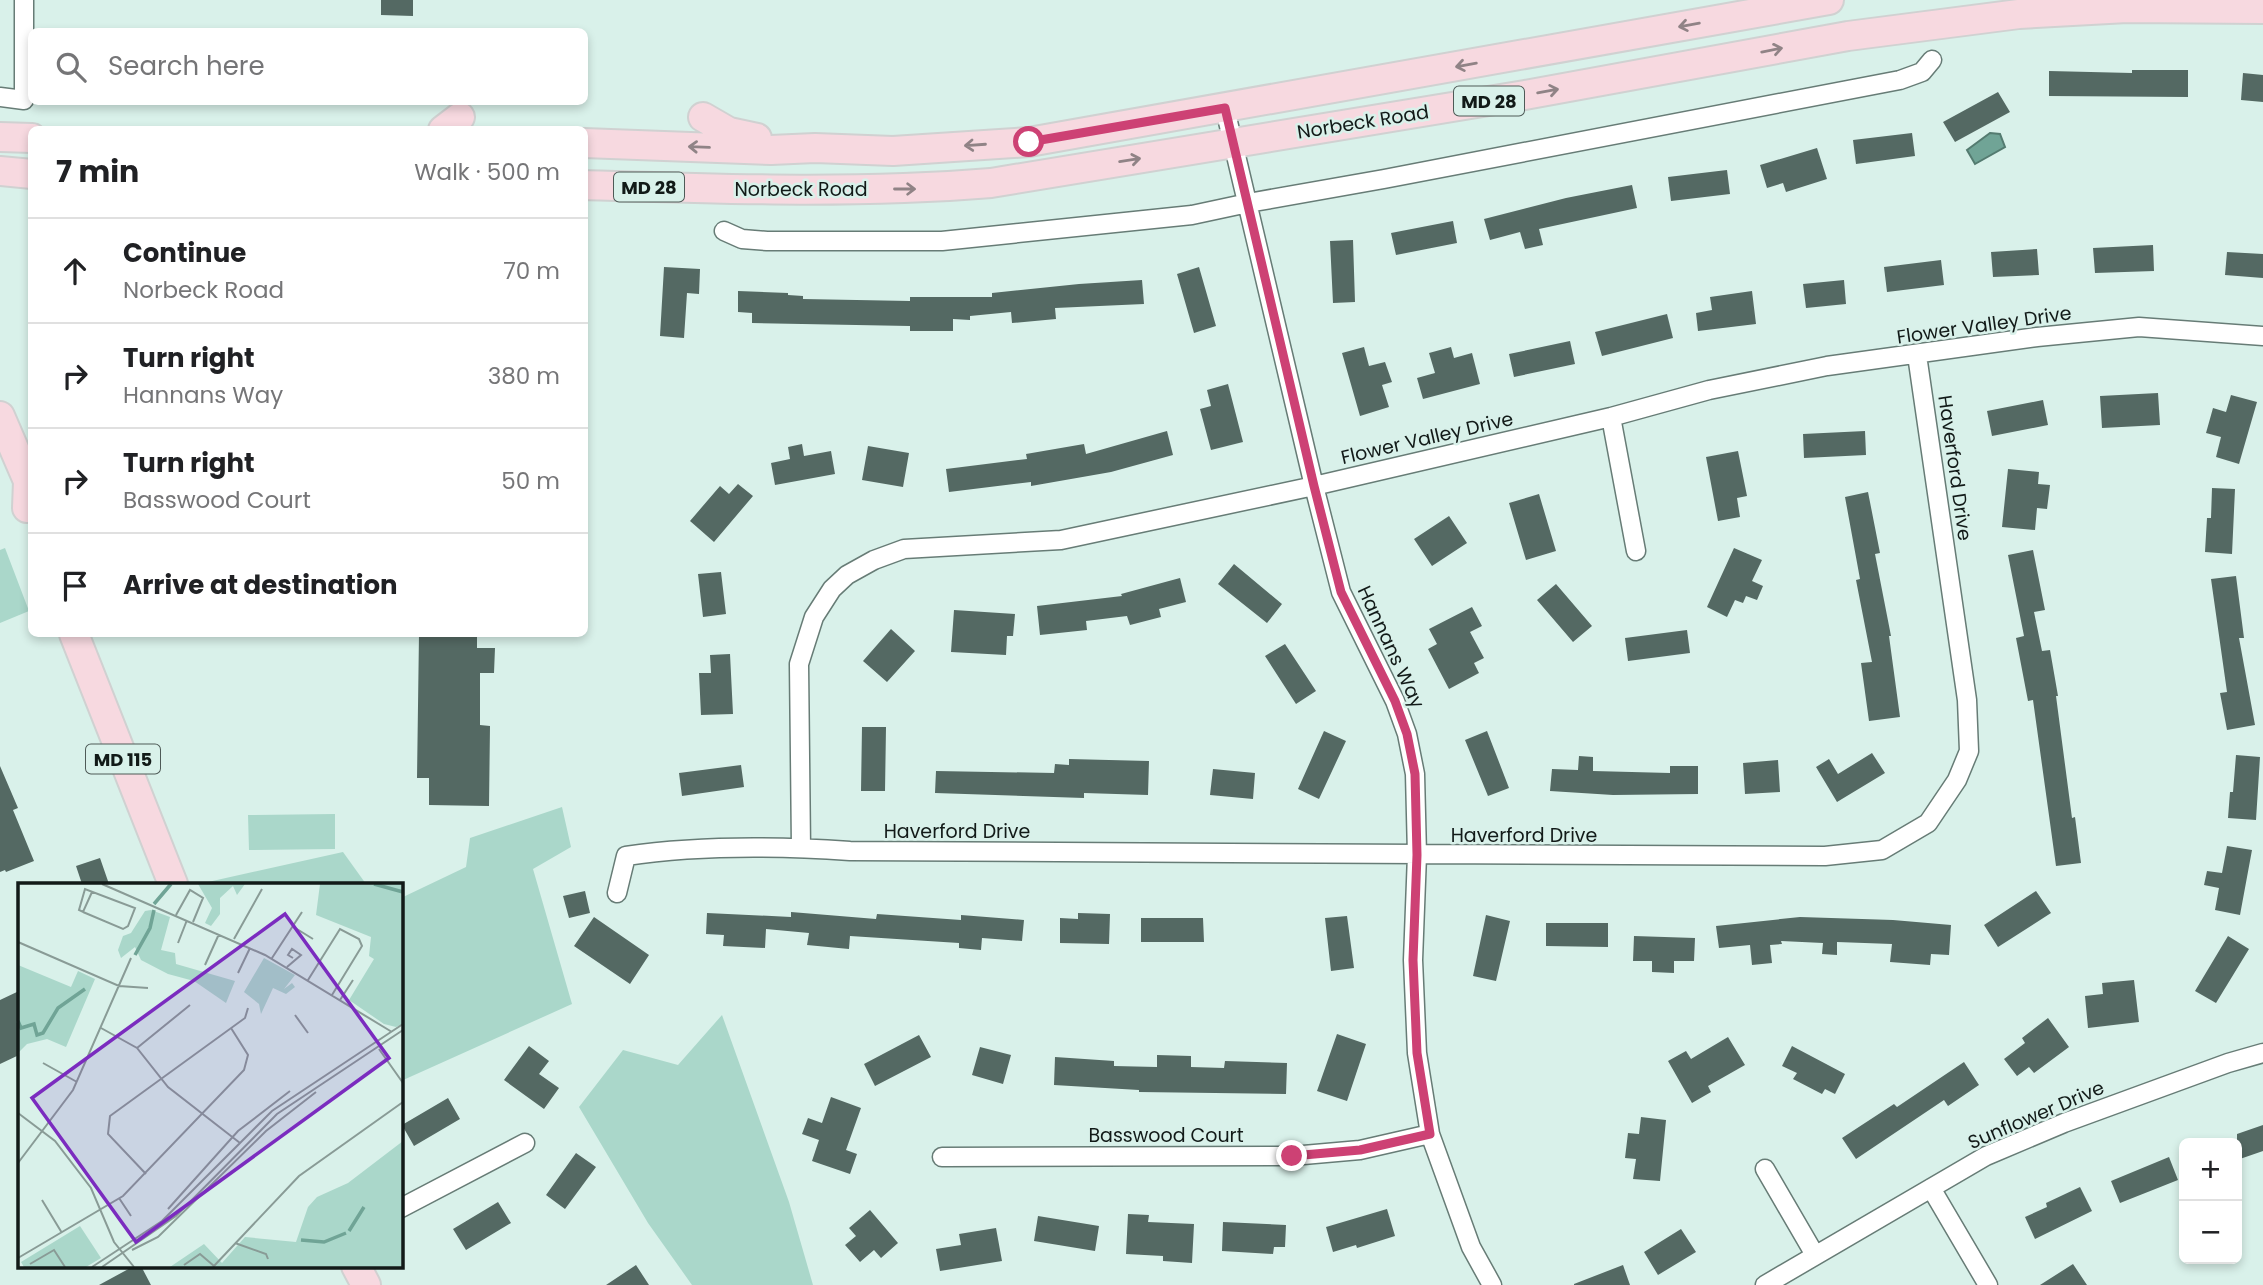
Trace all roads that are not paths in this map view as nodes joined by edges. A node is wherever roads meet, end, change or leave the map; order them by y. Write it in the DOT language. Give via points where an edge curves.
graph roads {
  1 [pos="24,0"];
  2 [pos="1829,0"];
  3 [pos="1736,9"];
  4 [pos="2263,9"];
  5 [pos="1931,60"];
  6 [pos="0,97"];
  7 [pos="1225,108"];
  8 [pos="703,117"];
  9 [pos="0,137"];
  10 [pos="28,138"];
  11 [pos="588,143"];
  12 [pos="1234,144"];
  13 [pos="815,148"];
  14 [pos="588,185"];
  15 [pos="1248,203"];
  16 [pos="724,231"];
  17 [pos="2263,336"];
  18 [pos="1917,355"];
  19 [pos="0,416"];
  20 [pos="1611,417"];
  21 [pos="0,458"];
  22 [pos="28,481"];
  23 [pos="1314,486"];
  24 [pos="28,512"];
  25 [pos="1636,551"];
  26 [pos="75,637"];
  27 [pos="801,848"];
  28 [pos="1417,855"];
  29 [pos="173,883"];
  30 [pos="617,893"];
  31 [pos="2263,1053"];
  32 [pos="1430,1134"];
  33 [pos="525,1143"];
  34 [pos="942,1157"];
  35 [pos="1765,1169"];
  36 [pos="1931,1188"];
  37 [pos="402,1207"];
  38 [pos="1815,1255"];
  39 [pos="357,1268"];
  40 [pos="366,1285"];
  41 [pos="1492,1285"];
  42 [pos="1765,1285"];
  43 [pos="1988,1285"];
  1 -- 6 [label="street" via="24,100"];
  2 -- 3 [label="main road, Norbeck Road / MD 28"];
  3 -- 7 [label="main road, Norbeck Road / MD 28, one-way"];
  12 -- 4 [label="main road, Norbeck Road / MD 28, one-way" via="1848,36 2032,13"];
  5 -- 15 [label="street" via="1922,72 1900,80"];
  7 -- 12 [label="street, Hannans Way"];
  7 -- 13 [label="main road, Norbeck Road / MD 28, one-way" via="1029,142 893,151"];
  8 -- 13 [label="main road" via="729,132"];
  9 -- 10 [label="main road"];
  13 -- 11 [label="main road, Norbeck Road / MD 28, one-way"];
  14 -- 12 [label="main road, Norbeck Road / MD 28, one-way" via="915,189 991,183"];
  12 -- 15 [label="street, Hannans Way"];
  15 -- 16 [label="street" via="1192,215 942,241 768,241 742,239"];
  15 -- 23 [label="street, Hannans Way"];
  17 -- 18 [label="street, Flower Valley Drive" via="2139,327"];
  18 -- 20 [label="street, Flower Valley Drive" via="1827,366 1709,390"];
  18 -- 28 [label="street, Haverford Drive" via="1968,701 1969,751 1957,780 1928,823 1882,849 1825,856"];
  19 -- 22 [label="main road"];
  20 -- 23 [label="street, Flower Valley Drive"];
  20 -- 25 [label="street"];
  21 -- 24 [label="main road"];
  23 -- 27 [label="street, Flower Valley Drive" via="1061,540 904,549 847,575 814,617 799,664"];
  23 -- 28 [label="street, Hannans Way" via="1341,592 1407,734 1415,774"];
  26 -- 29 [label="main road, MD 115"];
  27 -- 28 [label="street, Haverford Drive"];
  27 -- 30 [label="street, Haverford Drive" via="675,849 626,856"];
  28 -- 32 [label="street, Hannans Way" via="1413,960 1417,1053"];
  31 -- 36 [label="street, Sunflower Drive" via="2064,1123 1986,1156"];
  32 -- 34 [label="street, Basswood Court" via="1360,1150 1292,1156"];
  32 -- 41 [label="street, Hannans Way" via="1471,1247"];
  33 -- 37 [label="street"];
  35 -- 38 [label="street"];
  36 -- 38 [label="street, Sunflower Drive"];
  36 -- 43 [label="street"];
  38 -- 42 [label="street, Sunflower Drive"];
  39 -- 40 [label="main road"];
}
